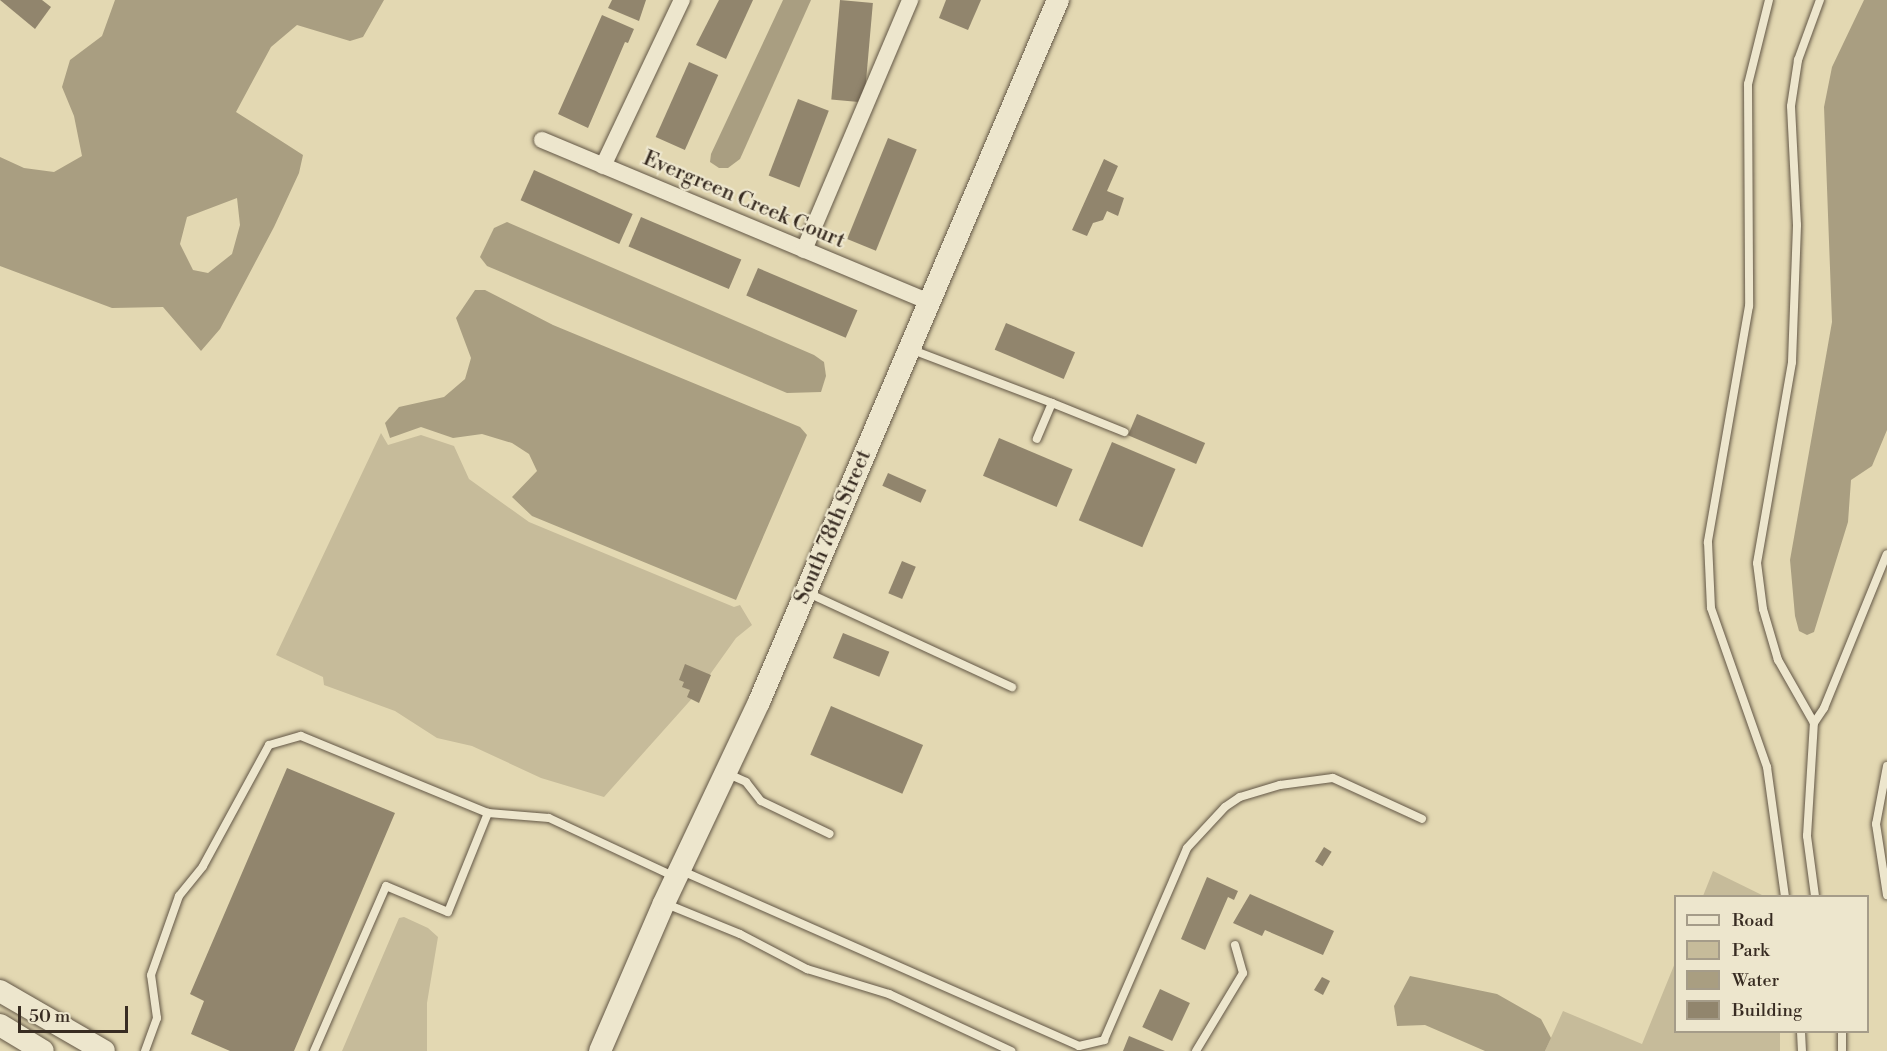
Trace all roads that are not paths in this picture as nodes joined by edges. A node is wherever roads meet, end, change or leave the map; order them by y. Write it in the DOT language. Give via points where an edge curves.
graph roads {
  1 [pos="682,0"];
  2 [pos="910,0"];
  3 [pos="1058,0"];
  4 [pos="1769,0"];
  5 [pos="1820,0"];
  6 [pos="542,140"];
  7 [pos="603,166"];
  8 [pos="804,250"];
  9 [pos="930,302"];
  10 [pos="909,349"];
  11 [pos="1052,403"];
  12 [pos="1124,432"];
  13 [pos="1037,439"];
  14 [pos="1887,554"];
  15 [pos="806,592"];
  16 [pos="1012,687"];
  17 [pos="1814,723"];
  18 [pos="1887,766"];
  19 [pos="725,772"];
  20 [pos="488,813"];
  21 [pos="1422,819"];
  22 [pos="830,834"];
  23 [pos="678,874"];
  24 [pos="1785,895"];
  25 [pos="1815,895"];
  26 [pos="1887,895"];
  27 [pos="664,903"];
  28 [pos="1235,945"];
  29 [pos="1,995"];
  30 [pos="0,1026"];
  31 [pos="1802,1033"];
  32 [pos="1842,1033"];
  33 [pos="43,1051"];
  34 [pos="104,1051"];
  35 [pos="145,1051"];
  36 [pos="314,1051"];
  37 [pos="600,1051"];
  38 [pos="1011,1051"];
  39 [pos="1196,1051"];
  40 [pos="1802,1051"];
  41 [pos="1842,1051"];
  1 -- 7 [label="street"];
  2 -- 8 [label="street"];
  3 -- 9 [label="street, South 78th Street"];
  4 -- 24 [label="lane" via="1748,84 1749,306 1708,543 1711,608 1767,768"];
  5 -- 17 [label="lane" via="1798,60 1791,106 1797,225 1792,362 1757,563 1763,609 1778,660"];
  6 -- 7 [label="street, Evergreen Creek Court"];
  7 -- 8 [label="street, Evergreen Creek Court"];
  8 -- 9 [label="street, Evergreen Creek Court"];
  9 -- 10 [label="street, South 78th Street"];
  10 -- 11 [label="lane"];
  10 -- 15 [label="street, South 78th Street"];
  11 -- 12 [label="lane"];
  11 -- 13 [label="lane"];
  14 -- 17 [label="lane" via="1824,708"];
  15 -- 16 [label="lane"];
  15 -- 19 [label="street, South 78th Street"];
  17 -- 25 [label="lane" via="1807,836"];
  18 -- 26 [label="lane" via="1876,824"];
  19 -- 22 [label="lane" via="746,782 761,801"];
  19 -- 23 [label="street, South 78th Street"];
  20 -- 23 [label="lane" via="549,818"];
  20 -- 35 [label="lane" via="301,736 270,745 204,866 179,896 152,975 157,1018"];
  20 -- 36 [label="lane" via="448,912 386,886"];
  21 -- 23 [label="lane" via="1333,778 1280,785 1240,797 1225,807 1187,848 1104,1040 1079,1046"];
  23 -- 27 [label="street, South 78th Street"];
  27 -- 37 [label="street, South 78th Street"];
  27 -- 38 [label="lane" via="740,934 807,969 889,994"];
  28 -- 39 [label="lane" via="1243,973"];
  29 -- 34 [label="street"];
  30 -- 33 [label="street"];
  31 -- 40 [label="lane"];
  32 -- 41 [label="lane"];
}
